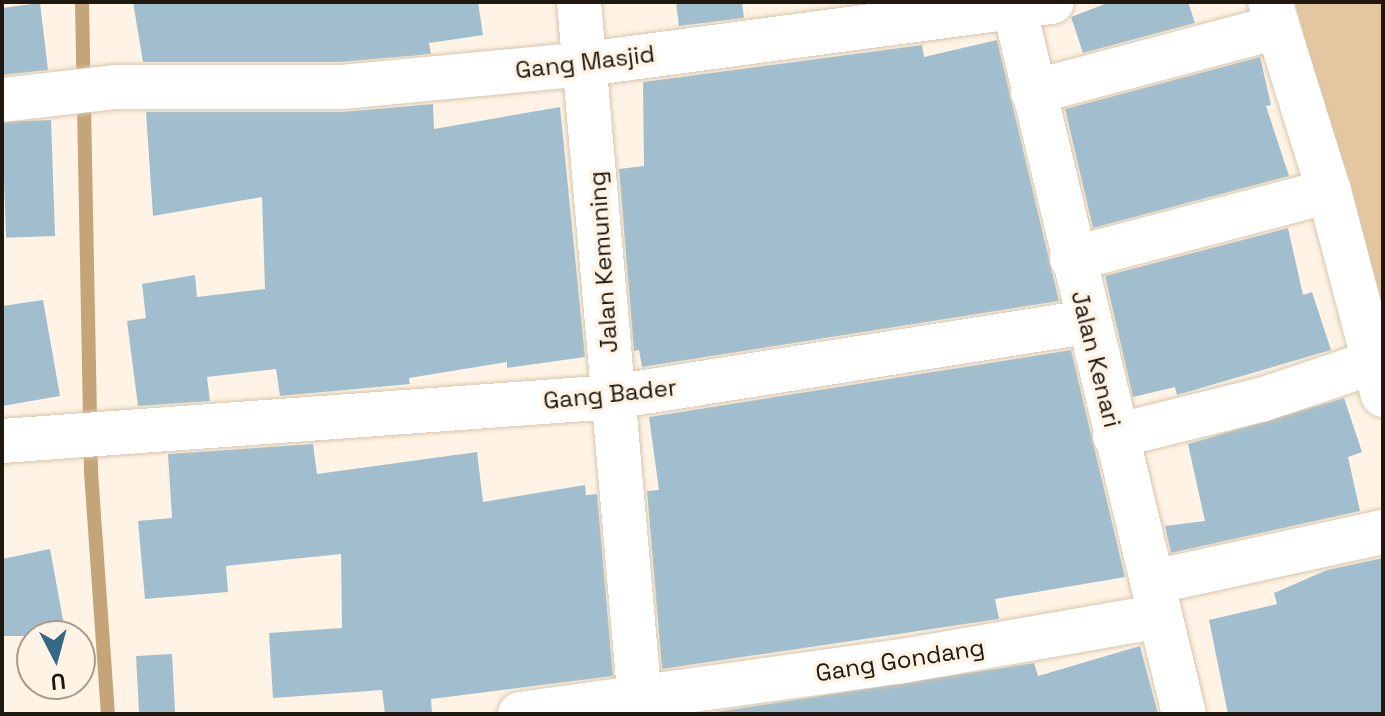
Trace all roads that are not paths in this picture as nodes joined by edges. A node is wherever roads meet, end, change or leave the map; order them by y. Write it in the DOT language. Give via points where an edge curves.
graph roads {
  1 [pos="579,2"];
  2 [pos="1027,5"];
  3 [pos="1273,14"];
  4 [pos="586,64"];
  5 [pos="1033,92"];
  6 [pos="21,96"];
  7 [pos="1329,191"];
  8 [pos="1072,259"];
  9 [pos="1086,322"];
  10 [pos="1378,379"];
  11 [pos="613,397"];
  12 [pos="1115,436"];
  13 [pos="2,441"];
  14 [pos="1383,532"];
  15 [pos="1156,599"];
  16 [pos="640,707"];
  17 [pos="520,714"];
  18 [pos="1184,714"];
  1 -- 4 [label="street, Jalan Kemuning"];
  2 -- 4 [label="street, Gang Masjid"];
  2 -- 5 [label="street, Jalan Kenari"];
  3 -- 5 [label="street"];
  3 -- 7 [label="street"];
  4 -- 6 [label="street, Gang Masjid" via="342,87 116,87"];
  4 -- 11 [label="street, Jalan Kemuning"];
  5 -- 8 [label="street, Jalan Kenari"];
  7 -- 8 [label="street"];
  7 -- 10 [label="street"];
  8 -- 9 [label="street, Jalan Kenari"];
  9 -- 11 [label="street, Gang Bader"];
  9 -- 12 [label="street, Jalan Kenari"];
  10 -- 12 [label="street" via="1261,400"];
  11 -- 13 [label="street, Gang Bader"];
  11 -- 16 [label="street, Jalan Kemuning"];
  12 -- 15 [label="street, Jalan Kenari"];
  14 -- 15 [label="street, Gang Gondang"];
  15 -- 16 [label="street, Gang Gondang"];
  15 -- 18 [label="street, Jalan Kenari"];
  16 -- 17 [label="street, Gang Gondang"];
}
